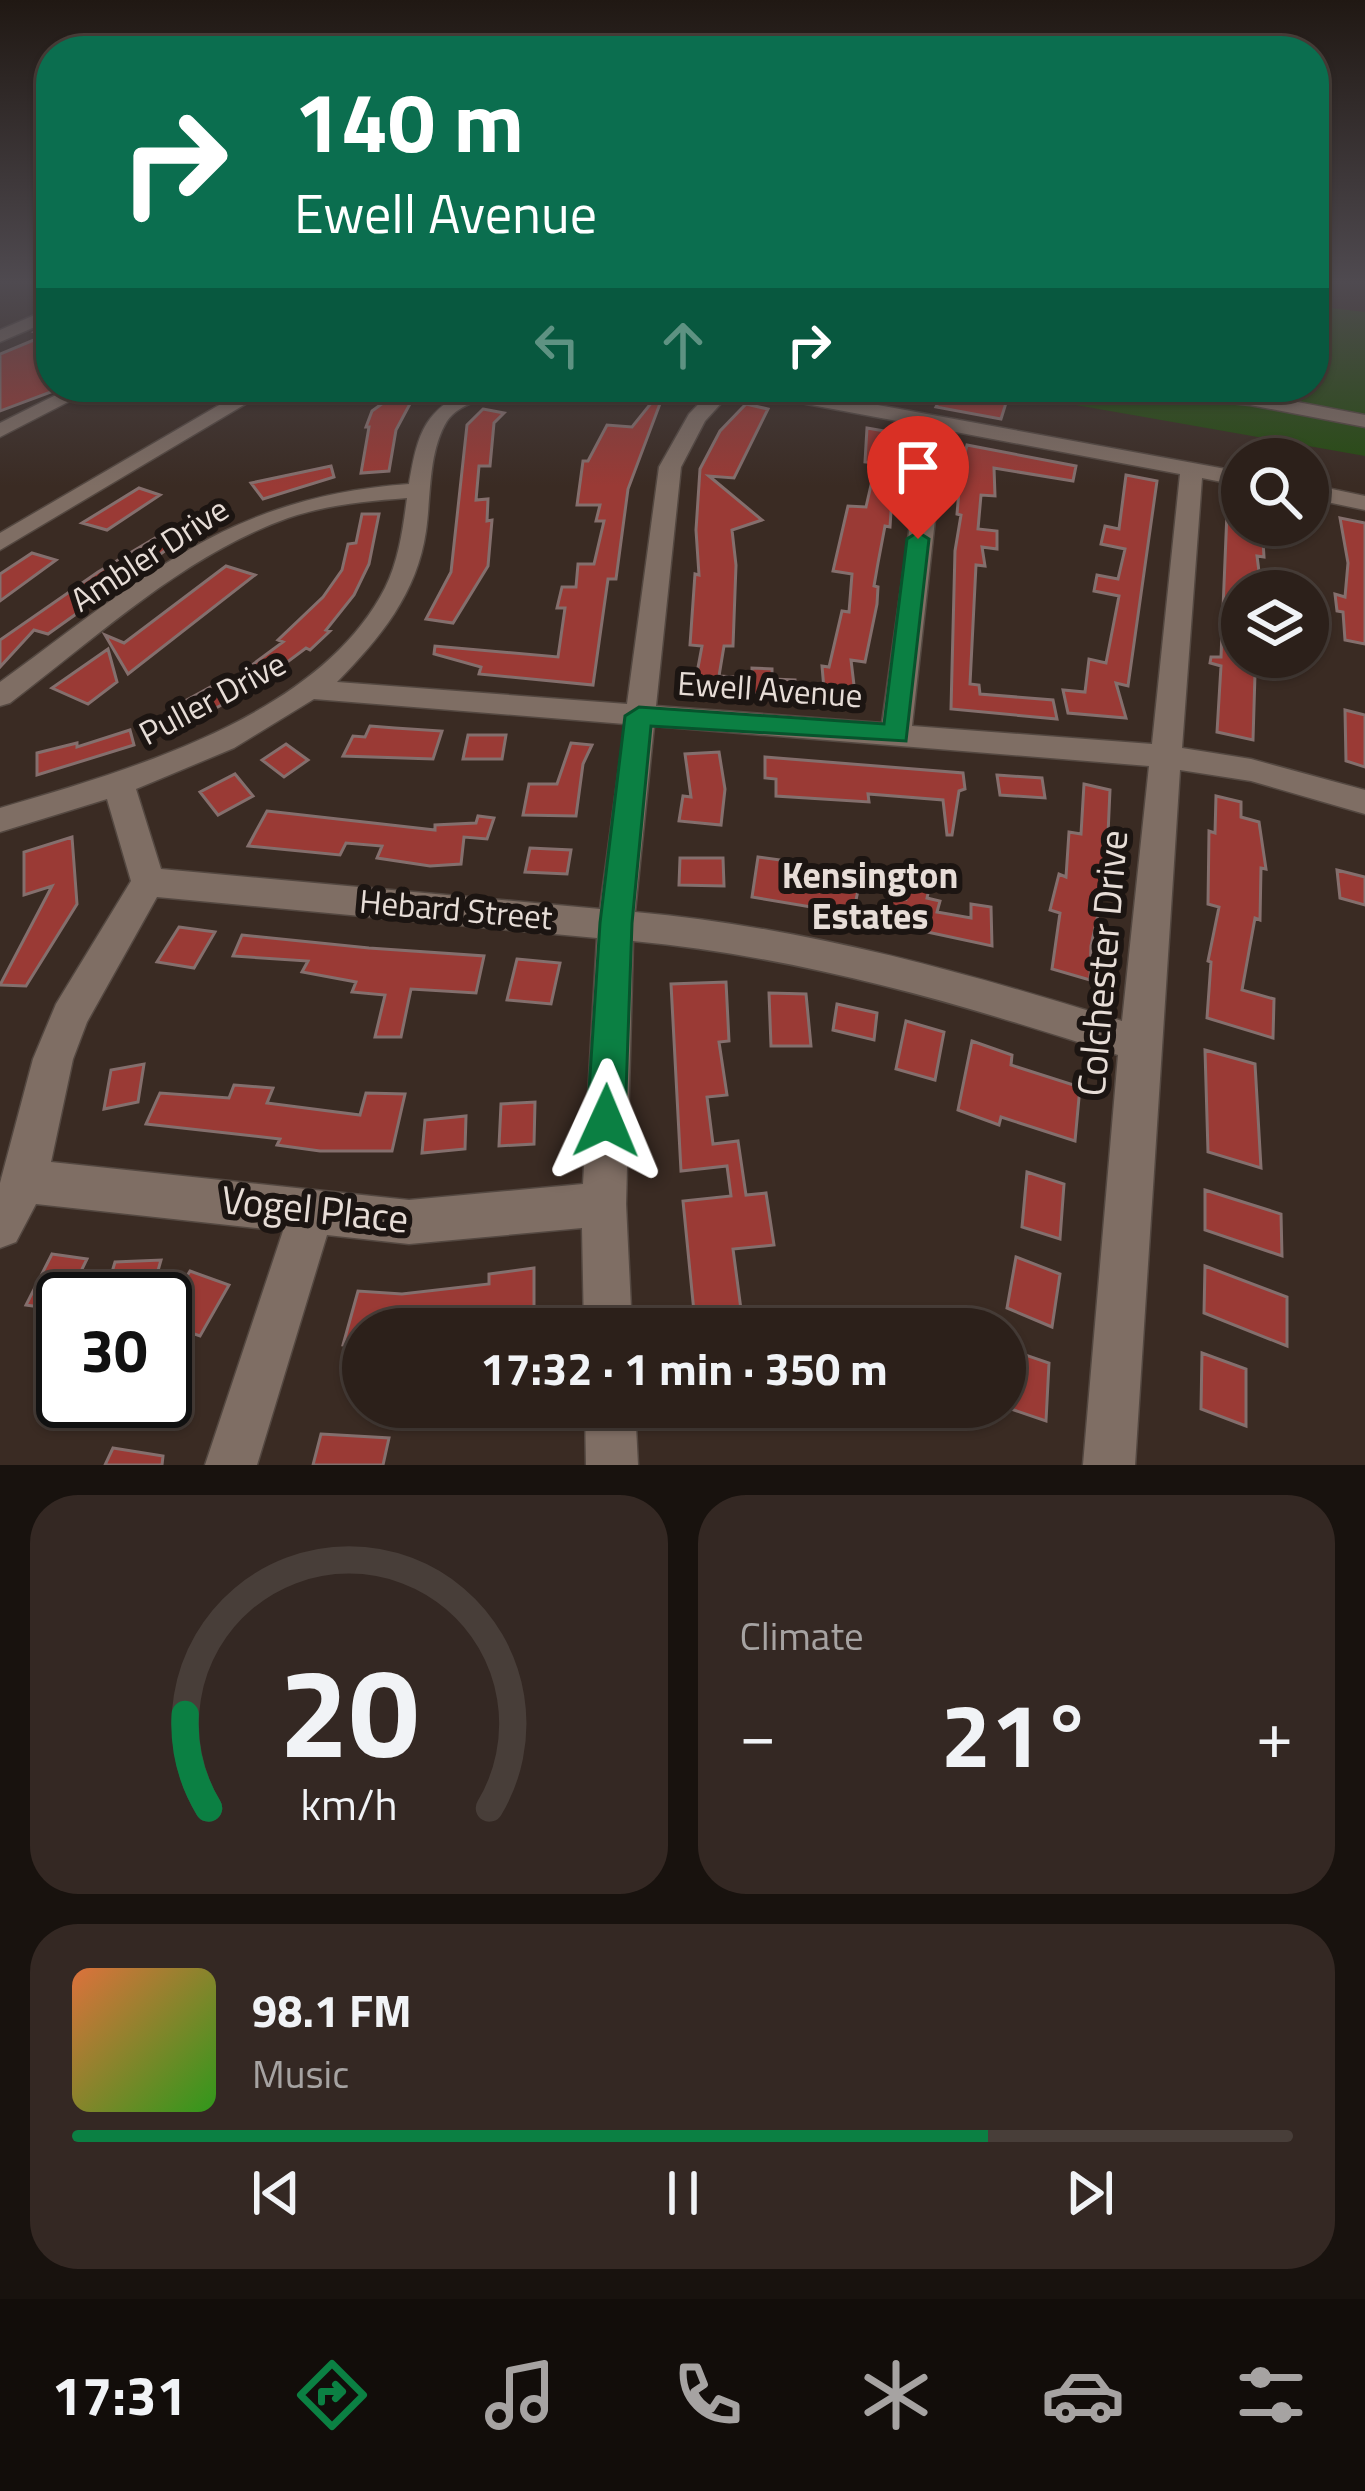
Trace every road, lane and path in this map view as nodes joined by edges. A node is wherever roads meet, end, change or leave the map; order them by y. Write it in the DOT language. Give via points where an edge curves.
graph roads {
  1 [pos="57,402"];
  2 [pos="239,402"];
  3 [pos="459,402"];
  4 [pos="711,402"];
  5 [pos="824,402"];
  6 [pos="1265,402"];
  7 [pos="1365,422"];
  8 [pos="935,424"];
  9 [pos="0,431"];
  10 [pos="1192,470"];
  11 [pos="1221,475"];
  12 [pos="420,490"];
  13 [pos="1329,495"];
  14 [pos="1365,502"];
  15 [pos="0,543"];
  16 [pos="310,689"];
  17 [pos="0,696"];
  18 [pos="639,716"];
  19 [pos="896,734"];
  20 [pos="1164,756"];
  21 [pos="119,785"];
  22 [pos="1365,802"];
  23 [pos="0,820"];
  24 [pos="148,882"];
  25 [pos="616,923"];
  26 [pos="1139,1044"];
  27 [pos="26,1181"];
  28 [pos="604,1204"];
  29 [pos="312,1211"];
  30 [pos="0,1226"];
  31 [pos="607,1308"];
  32 [pos="611,1428"];
  33 [pos="231,1465"];
  34 [pos="612,1465"];
  35 [pos="1109,1465"];
  1 -- 9 [label="street"];
  2 -- 15 [label="street"];
  3 -- 12 [label="street, Puller Drive" via="437,420"];
  4 -- 18 [label="street" via="670,467"];
  5 -- 8 [label="street"];
  6 -- 7 [label="street"];
  8 -- 10 [label="street"];
  8 -- 19 [label="street"];
  10 -- 11 [label="street"];
  10 -- 20 [label="street, Colchester Drive"];
  12 -- 16 [label="street, Puller Drive" via="398,588 367,634"];
  12 -- 17 [label="street, Ambler Drive" via="272,515 186,563"];
  13 -- 14 [label="street"];
  16 -- 18 [label="street, Ewell Avenue"];
  16 -- 21 [label="street, Puller Drive" via="200,753"];
  18 -- 19 [label="street, Ewell Avenue"];
  18 -- 25 [label="street"];
  19 -- 20 [label="street, Ewell Avenue"];
  20 -- 22 [label="street, Ewell Avenue"];
  20 -- 26 [label="street, Colchester Drive"];
  21 -- 23 [label="street, Puller Drive"];
  21 -- 24 [label="street"];
  24 -- 25 [label="street, Hebard Street"];
  24 -- 27 [label="street" via="70,1016"];
  25 -- 26 [label="street, Hebard Street" via="815,950"];
  25 -- 28 [label="street"];
  26 -- 35 [label="street, Colchester Drive"];
  27 -- 29 [label="street, Vogel Place"];
  27 -- 30 [label="street"];
  28 -- 29 [label="street, Vogel Place" via="409,1222"];
  28 -- 31 [label="street"];
  29 -- 33 [label="street"];
  32 -- 34 [label="street"];
}
